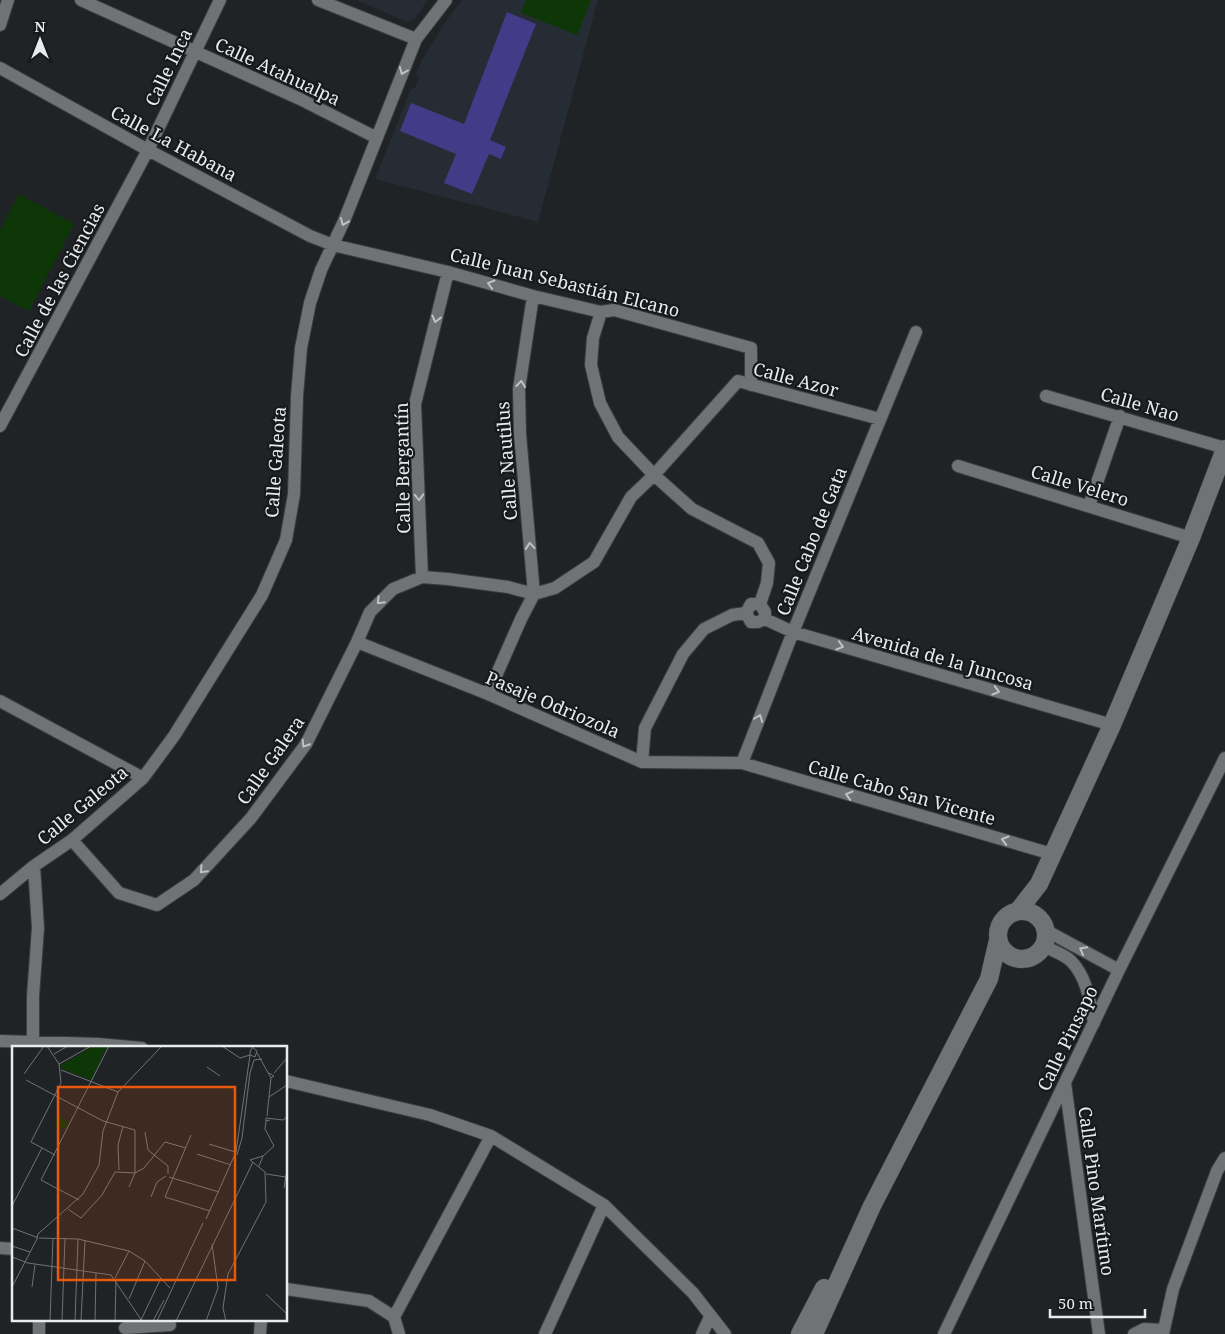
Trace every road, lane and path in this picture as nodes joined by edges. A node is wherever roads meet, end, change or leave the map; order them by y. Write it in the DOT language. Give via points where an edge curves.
graph roads {
  1 [pos="8,0"];
  2 [pos="81,0"];
  3 [pos="220,0"];
  4 [pos="318,0"];
  5 [pos="446,0"];
  6 [pos="0,25"];
  7 [pos="416,39"];
  8 [pos="195,52"];
  9 [pos="0,68"];
  10 [pos="377,138"];
  11 [pos="148,150"];
  12 [pos="333,245"];
  13 [pos="448,272"];
  14 [pos="533,296"];
  15 [pos="601,312"];
  16 [pos="916,332"];
  17 [pos="751,385"];
  18 [pos="1046,396"];
  19 [pos="1120,416"];
  20 [pos="880,419"];
  21 [pos="0,426"];
  22 [pos="1224,456"];
  23 [pos="958,466"];
  24 [pos="654,475"];
  25 [pos="1090,506"];
  26 [pos="1190,538"];
  27 [pos="422,577"];
  28 [pos="534,594"];
  29 [pos="760,604"];
  30 [pos="746,613"];
  31 [pos="765,619"];
  32 [pos="793,632"];
  33 [pos="357,642"];
  34 [pos="488,694"];
  35 [pos="0,701"];
  36 [pos="1112,726"];
  37 [pos="1225,758"];
  38 [pos="642,762"];
  39 [pos="742,763"];
  40 [pos="143,778"];
  41 [pos="72,840"];
  42 [pos="1052,854"];
  43 [pos="34,866"];
  44 [pos="1039,884"];
  45 [pos="0,894"];
  46 [pos="1018,911"];
  47 [pos="1045,934"];
  48 [pos="998,940"];
  49 [pos="1024,960"];
  50 [pos="1119,970"];
  51 [pos="989,979"];
  52 [pos="1094,1023"];
  53 [pos="0,1041"];
  54 [pos="33,1043"];
  55 [pos="51,1046"];
  56 [pos="119,1046"];
  57 [pos="288,1081"];
  58 [pos="1065,1083"];
  59 [pos="491,1136"];
  60 [pos="1225,1158"];
  61 [pos="604,1205"];
  62 [pos="872,1206"];
  63 [pos="288,1288"];
  64 [pos="394,1317"];
  65 [pos="710,1317"];
  66 [pos="170,1326"];
  67 [pos="125,1327"];
  68 [pos="1163,1332"];
  69 [pos="399,1334"];
  70 [pos="545,1334"];
  71 [pos="702,1334"];
  72 [pos="725,1334"];
  73 [pos="800,1334"];
  74 [pos="814,1334"];
  75 [pos="944,1334"];
  76 [pos="1099,1334"];
  77 [pos="1134,1334"];
  1 -- 6 [label="street"];
  2 -- 8 [label="street, Calle Atahualpa"];
  3 -- 8 [label="street, Calle Inca"];
  4 -- 7 [label="street"];
  5 -- 7 [label="street, Calle Galeota"];
  7 -- 10 [label="street, Calle Galeota, one-way"];
  8 -- 10 [label="street, Calle Atahualpa"];
  8 -- 11 [label="street, Calle Inca"];
  9 -- 11 [label="street, Calle La Habana"];
  10 -- 12 [label="street, Calle Galeota, one-way"];
  11 -- 12 [label="street, Calle La Habana" via="310,236"];
  11 -- 21 [label="street, Calle de las Ciencias"];
  12 -- 13 [label="street, Calle Juan Sebastián Elcano"];
  12 -- 40 [label="street, Calle Galeota" via="310,303 301,348 294,494 286,540 262,594 174,736"];
  14 -- 13 [label="street, Calle Juan Sebastián Elcano, one-way"];
  13 -- 27 [label="street, Calle Bergantín, one-way" via="415,404"];
  14 -- 15 [label="street, Calle Juan Sebastián Elcano"];
  28 -- 14 [label="street, Calle Nautilus, one-way" via="520,434 520,389"];
  15 -- 17 [label="street, Calle Juan Sebastián Elcano" via="614,310 751,348"];
  15 -- 24 [label="street" via="593,338 592,365 600,403 618,437"];
  16 -- 20 [label="street, Calle Cabo de Gata"];
  17 -- 20 [label="street, Calle Azor"];
  17 -- 24 [label="street, Calle Azor" via="738,381"];
  18 -- 19 [label="street, Calle Nao"];
  19 -- 22 [label="street, Calle Nao"];
  19 -- 25 [label="street"];
  20 -- 32 [label="street, Calle Cabo de Gata"];
  22 -- 26 [label="street"];
  23 -- 25 [label="street, Calle Velero"];
  24 -- 28 [label="street" via="631,497 594,562 556,588"];
  24 -- 29 [label="street" via="692,509 758,543 769,562"];
  25 -- 26 [label="street, Calle Velero"];
  26 -- 36 [label="street"];
  27 -- 28 [label="street, Calle Galera" via="508,587"];
  27 -- 33 [label="street, Calle Galera, one-way" via="393,589 370,612"];
  28 -- 34 [label="street"];
  29 -- 30 [label="street" via="751,604"];
  29 -- 31 [label="street"];
  30 -- 31 [label="street" via="751,622"];
  30 -- 38 [label="street" via="732,615 704,629 683,654 646,728"];
  31 -- 32 [label="street, Avenida de la Juncosa"];
  32 -- 36 [label="street, Avenida de la Juncosa, one-way"];
  39 -- 32 [label="street, Calle Cabo de Gata, one-way"];
  33 -- 34 [label="street, Pasaje Odriozola"];
  33 -- 41 [label="street, Calle Galera, one-way" via="306,744 251,818 194,880 157,905 119,893"];
  34 -- 38 [label="street, Pasaje Odriozola"];
  35 -- 40 [label="street"];
  36 -- 42 [label="street"];
  37 -- 50 [label="street, Calle Pinsapo"];
  38 -- 39 [label="street, Pasaje Odriozola"];
  42 -- 39 [label="street, Calle Cabo San Vicente, one-way"];
  40 -- 41 [label="street, Calle Galeota"];
  41 -- 43 [label="street, Calle Galeota"];
  42 -- 44 [label="street"];
  43 -- 45 [label="street, Calle Galeota"];
  43 -- 54 [label="street, Calle Galeota" via="38,928"];
  44 -- 46 [label="street"];
  44 -- 47 [label="street"];
  46 -- 47 [label="street" via="1039,917"];
  46 -- 48 [label="street" via="1010,914 1000,925"];
  47 -- 49 [label="street" via="1040,953"];
  50 -- 47 [label="street, one-way"];
  47 -- 52 [label="street" via="1071,961 1084,982"];
  48 -- 49 [label="street" via="1006,954"];
  48 -- 51 [label="street"];
  49 -- 51 [label="street"];
  50 -- 52 [label="street, Calle Pinsapo"];
  51 -- 62 [label="street"];
  52 -- 58 [label="street, Calle Pinsapo"];
  53 -- 54 [label="street"];
  54 -- 55 [label="street"];
  55 -- 56 [label="street"];
  57 -- 59 [label="street" via="430,1115"];
  58 -- 75 [label="street, Calle Pinsapo"];
  58 -- 76 [label="street, Calle Pino Marítimo"];
  59 -- 61 [label="street"];
  59 -- 64 [label="street"];
  60 -- 68 [label="street" via="1217,1171 1172,1289"];
  61 -- 65 [label="street" via="693,1293"];
  61 -- 70 [label="street"];
  62 -- 73 [label="street"];
  62 -- 74 [label="street"];
  63 -- 64 [label="street" via="369,1301"];
  64 -- 69 [label="street"];
  65 -- 71 [label="street"];
  65 -- 72 [label="street"];
  66 -- 67 [label="street"];
  68 -- 77 [label="street" via="1144,1329"];
}
